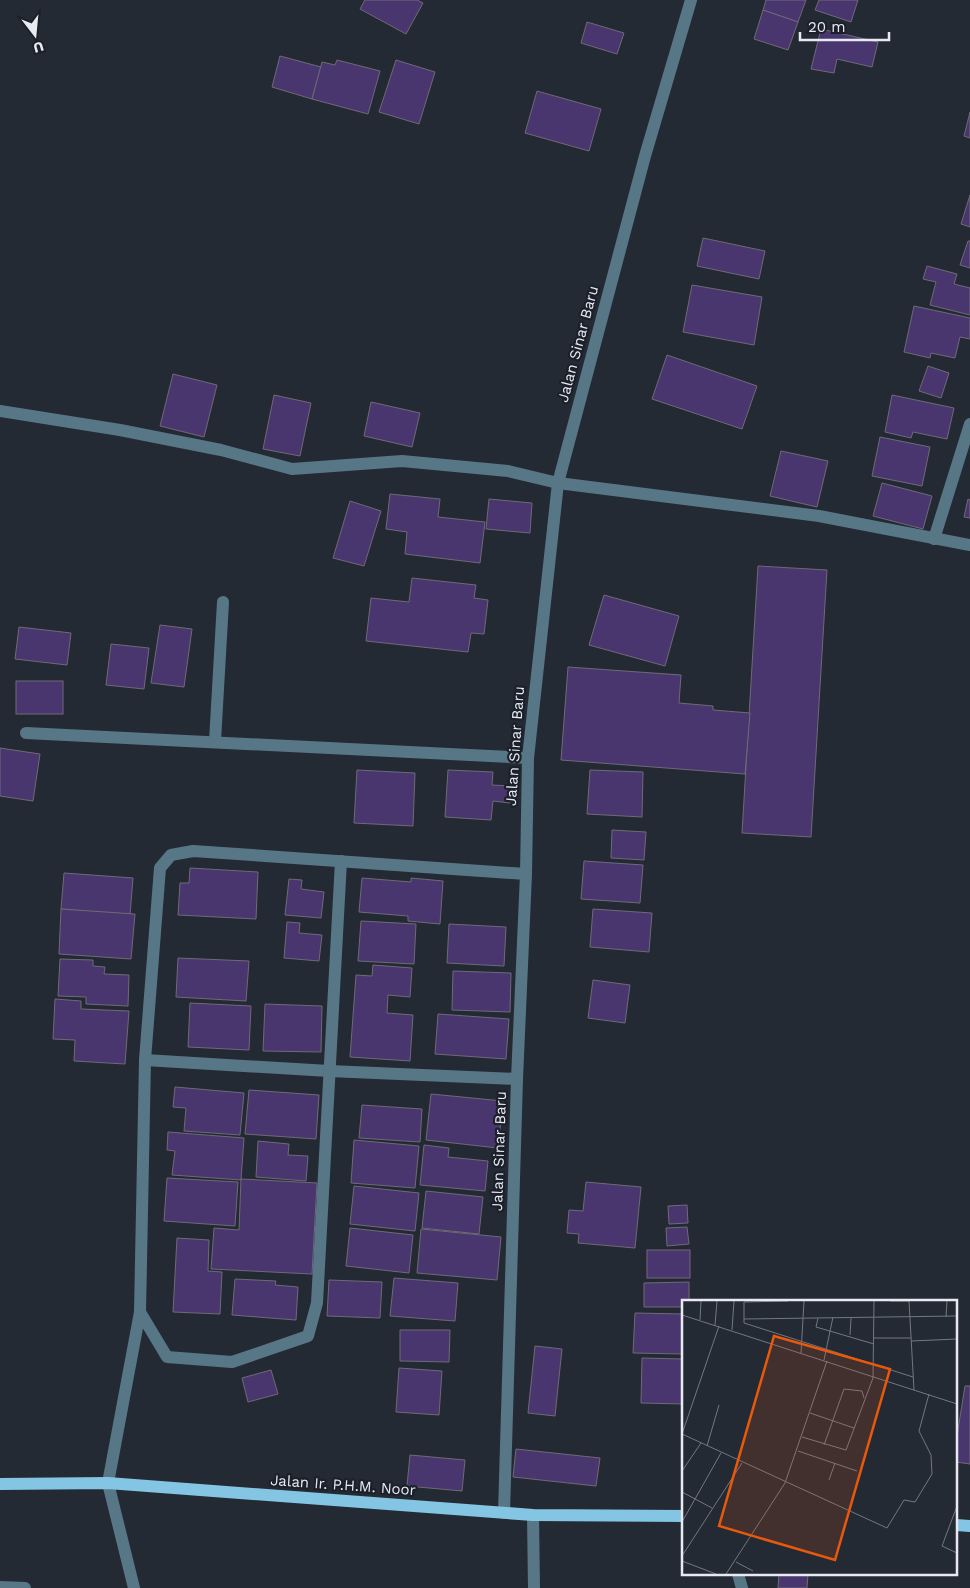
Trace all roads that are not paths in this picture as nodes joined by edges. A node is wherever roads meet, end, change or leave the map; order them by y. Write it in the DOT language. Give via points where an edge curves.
graph roads {
  1 [pos="691,0"];
  2 [pos="0,411"];
  3 [pos="970,424"];
  4 [pos="558,483"];
  5 [pos="934,539"];
  6 [pos="970,544"];
  7 [pos="223,602"];
  8 [pos="26,733"];
  9 [pos="215,741"];
  10 [pos="528,758"];
  11 [pos="341,860"];
  12 [pos="526,874"];
  13 [pos="145,1060"];
  14 [pos="329,1071"];
  15 [pos="517,1079"];
  16 [pos="140,1312"];
  17 [pos="108,1483"];
  18 [pos="0,1484"];
  19 [pos="504,1513"];
  20 [pos="533,1515"];
  21 [pos="682,1516"];
  22 [pos="0,1587"];
  23 [pos="25,1588"];
  24 [pos="134,1588"];
  25 [pos="534,1588"];
  1 -- 4 [label="street, Jalan Sinar Baru" via="645,156"];
  2 -- 4 [label="street" via="221,450 292,469 402,461 508,472"];
  3 -- 5 [label="street"];
  4 -- 5 [label="street" via="819,516"];
  4 -- 10 [label="street, Jalan Sinar Baru"];
  5 -- 6 [label="street"];
  7 -- 9 [label="street"];
  8 -- 9 [label="street"];
  9 -- 10 [label="street"];
  10 -- 12 [label="street, Jalan Sinar Baru"];
  11 -- 12 [label="street"];
  11 -- 13 [label="street" via="193,851 171,855 160,868 158,883"];
  11 -- 14 [label="street"];
  12 -- 15 [label="street, Jalan Sinar Baru"];
  13 -- 14 [label="street"];
  13 -- 16 [label="street"];
  14 -- 15 [label="street"];
  14 -- 16 [label="street" via="317,1303 308,1336 232,1362 168,1357"];
  15 -- 19 [label="street, Jalan Sinar Baru"];
  16 -- 17 [label="street"];
  17 -- 18 [label="main road, Jalan Ir. P.H.M. Noor"];
  17 -- 19 [label="main road, Jalan Ir. P.H.M. Noor"];
  17 -- 24 [label="street"];
  19 -- 20 [label="main road, Jalan Ir. P.H.M. Noor"];
  20 -- 21 [label="main road, Jalan Ir. P.H.M. Noor"];
  20 -- 25 [label="street"];
  22 -- 23 [label="street"];
}
